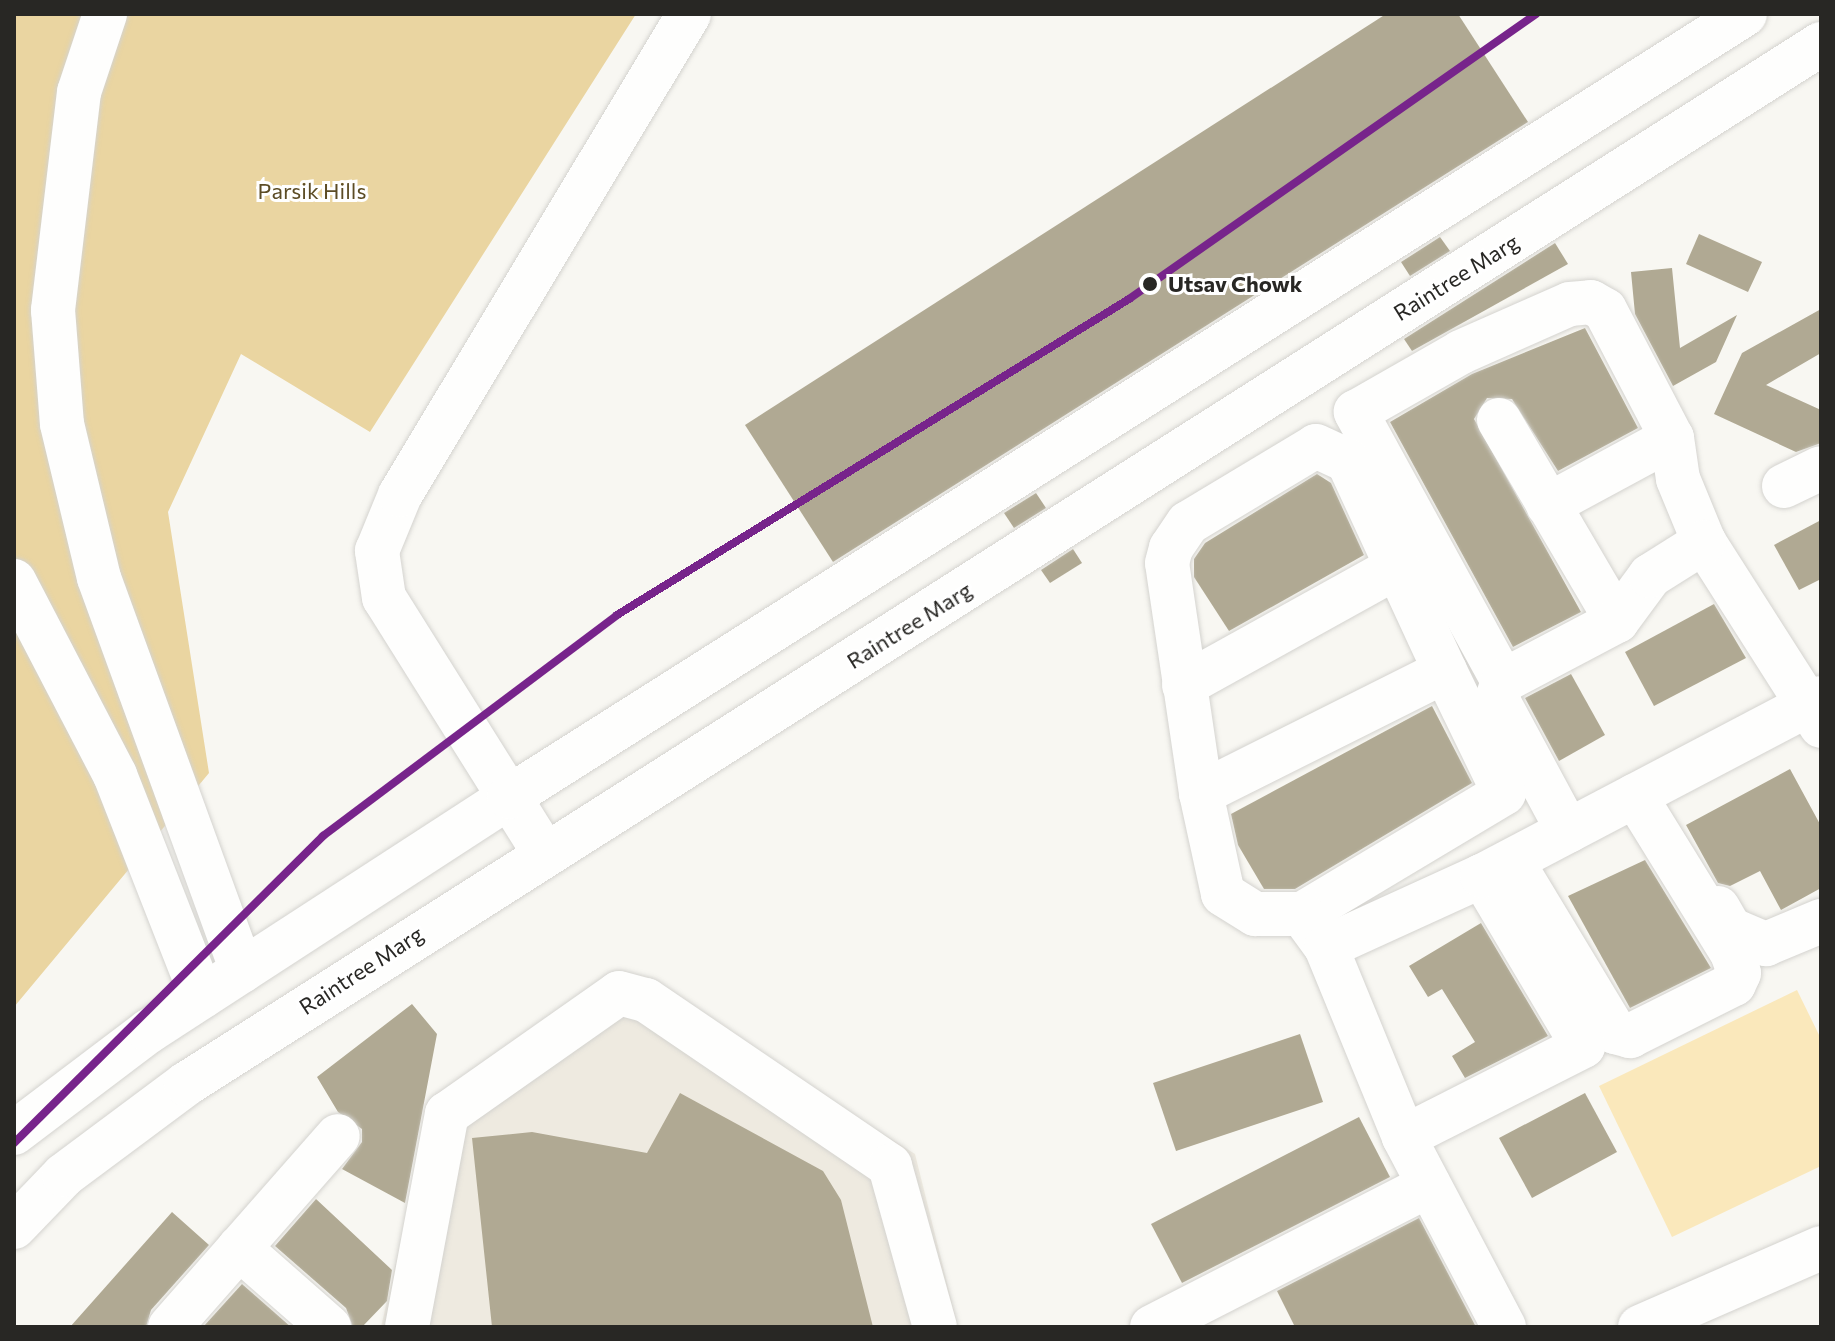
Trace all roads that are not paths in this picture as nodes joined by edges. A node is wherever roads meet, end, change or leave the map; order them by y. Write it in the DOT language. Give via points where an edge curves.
graph roads {
  1 [pos="105,14"];
  2 [pos="689,14"];
  3 [pos="1745,14"];
  4 [pos="1821,44"];
  5 [pos="1499,420"];
  6 [pos="1672,438"];
  7 [pos="1548,505"];
  8 [pos="1704,542"];
  9 [pos="1397,567"];
  10 [pos="14,581"];
  11 [pos="1617,621"];
  12 [pos="1445,671"];
  13 [pos="1503,681"];
  14 [pos="1184,685"];
  15 [pos="1817,710"];
  16 [pos="1201,793"];
  17 [pos="1640,793"];
  18 [pos="509,797"];
  19 [pos="1497,798"];
  20 [pos="1568,831"];
  21 [pos="543,851"];
  22 [pos="1507,863"];
  23 [pos="1821,921"];
  24 [pos="1314,931"];
  25 [pos="242,971"];
  26 [pos="202,997"];
  27 [pos="1457,1132"];
  28 [pos="14,1133"];
  29 [pos="338,1136"];
  30 [pos="1415,1158"];
  31 [pos="14,1227"];
  32 [pos="239,1248"];
  33 [pos="1821,1248"];
  34 [pos="170,1327"];
  35 [pos="329,1327"];
  36 [pos="407,1327"];
  37 [pos="935,1327"];
  38 [pos="1152,1327"];
  39 [pos="1504,1327"];
  40 [pos="1640,1327"];
  1 -- 25 [label="street" via="79,92 53,310 62,424 99,578"];
  2 -- 18 [label="street" via="400,495 377,551 384,598"];
  3 -- 18 [label="street"];
  4 -- 21 [label="street, Raintree Marg"];
  5 -- 7 [label="street"];
  6 -- 7 [label="street"];
  6 -- 8 [label="street" via="1678,479"];
  6 -- 13 [label="street" via="1605,310 1591,302 1570,304 1461,352 1356,412"];
  7 -- 11 [label="street"];
  8 -- 11 [label="street" via="1650,576"];
  8 -- 15 [label="street"];
  9 -- 12 [label="street"];
  9 -- 14 [label="street"];
  9 -- 14 [label="street" via="1348,461 1316,446 1188,523 1171,548 1167,563"];
  10 -- 26 [label="street" via="115,775"];
  11 -- 13 [label="street"];
  12 -- 16 [label="street"];
  12 -- 19 [label="street" via="1505,785"];
  13 -- 20 [label="street" via="1497,699"];
  14 -- 16 [label="street"];
  15 -- 17 [label="street"];
  16 -- 24 [label="street" via="1223,894 1255,914"];
  17 -- 20 [label="street"];
  17 -- 22 [label="street" via="1732,953 1739,973 1734,984 1630,1036 1615,1032"];
  17 -- 23 [label="street" via="1730,929 1766,944"];
  18 -- 21 [label="street"];
  18 -- 25 [label="street"];
  19 -- 22 [label="street"];
  19 -- 24 [label="street"];
  20 -- 22 [label="street"];
  21 -- 31 [label="street, Raintree Marg" via="186,1084 64,1175"];
  22 -- 24 [label="street"];
  22 -- 30 [label="street" via="1583,1046"];
  24 -- 30 [label="street"];
  25 -- 26 [label="street"];
  26 -- 28 [label="street"];
  27 -- 30 [label="street"];
  29 -- 32 [label="street"];
  30 -- 38 [label="street"];
  30 -- 39 [label="street"];
  32 -- 34 [label="street"];
  32 -- 35 [label="street"];
  33 -- 40 [label="street"];
  36 -- 37 [label="street" via="447,1114 619,993 646,1000 890,1166"];
}
